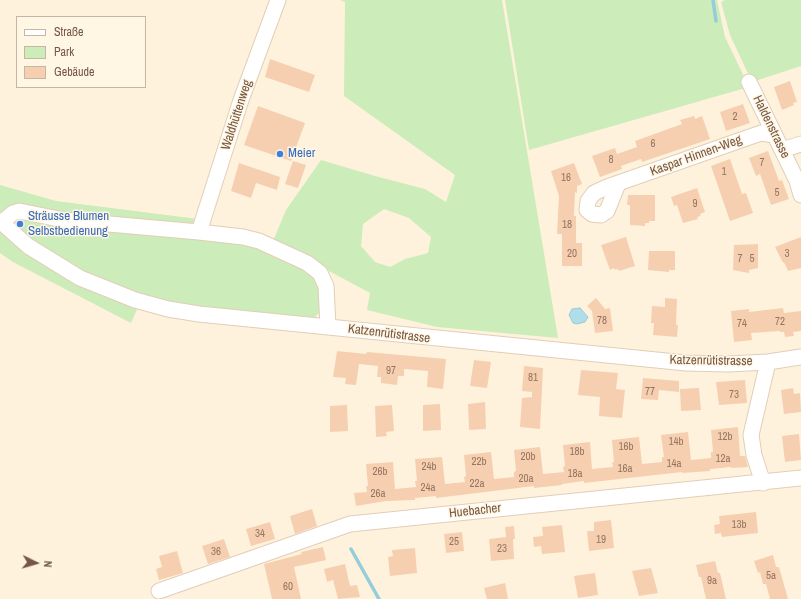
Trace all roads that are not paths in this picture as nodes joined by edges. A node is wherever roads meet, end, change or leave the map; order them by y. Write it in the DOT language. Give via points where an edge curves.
graph roads {
  1 [pos="278,0"];
  2 [pos="749,82"];
  3 [pos="774,135"];
  4 [pos="801,144"];
  5 [pos="782,150"];
  6 [pos="618,184"];
  7 [pos="801,195"];
  8 [pos="1,222"];
  9 [pos="199,232"];
  10 [pos="328,327"];
  11 [pos="801,357"];
  12 [pos="768,362"];
  13 [pos="801,478"];
  14 [pos="763,483"];
  15 [pos="159,591"];
  1 -- 9 [label="street, Waldhüttenweg" via="241,100"];
  2 -- 3 [label="street, Haldenstrasse"];
  3 -- 5 [label="street, Haldenstrasse"];
  3 -- 6 [label="street, Kaspar Hinnen-Weg" via="761,133"];
  4 -- 5 [label="street"];
  5 -- 7 [label="street, Haldenstrasse"];
  8 -- 9 [label="street" via="19,211 80,222"];
  8 -- 10 [label="street, Katzenrütistrasse" via="28,246 67,270 135,300 199,314"];
  9 -- 10 [label="street" via="243,237 272,245 315,268 326,286"];
  10 -- 12 [label="street, Katzenrütistrasse" via="686,363"];
  11 -- 12 [label="street, Katzenrütistrasse"];
  12 -- 14 [label="street" via="752,435 754,455"];
  13 -- 14 [label="street, Huebacher"];
  14 -- 15 [label="street, Huebacher" via="350,524"];
}
